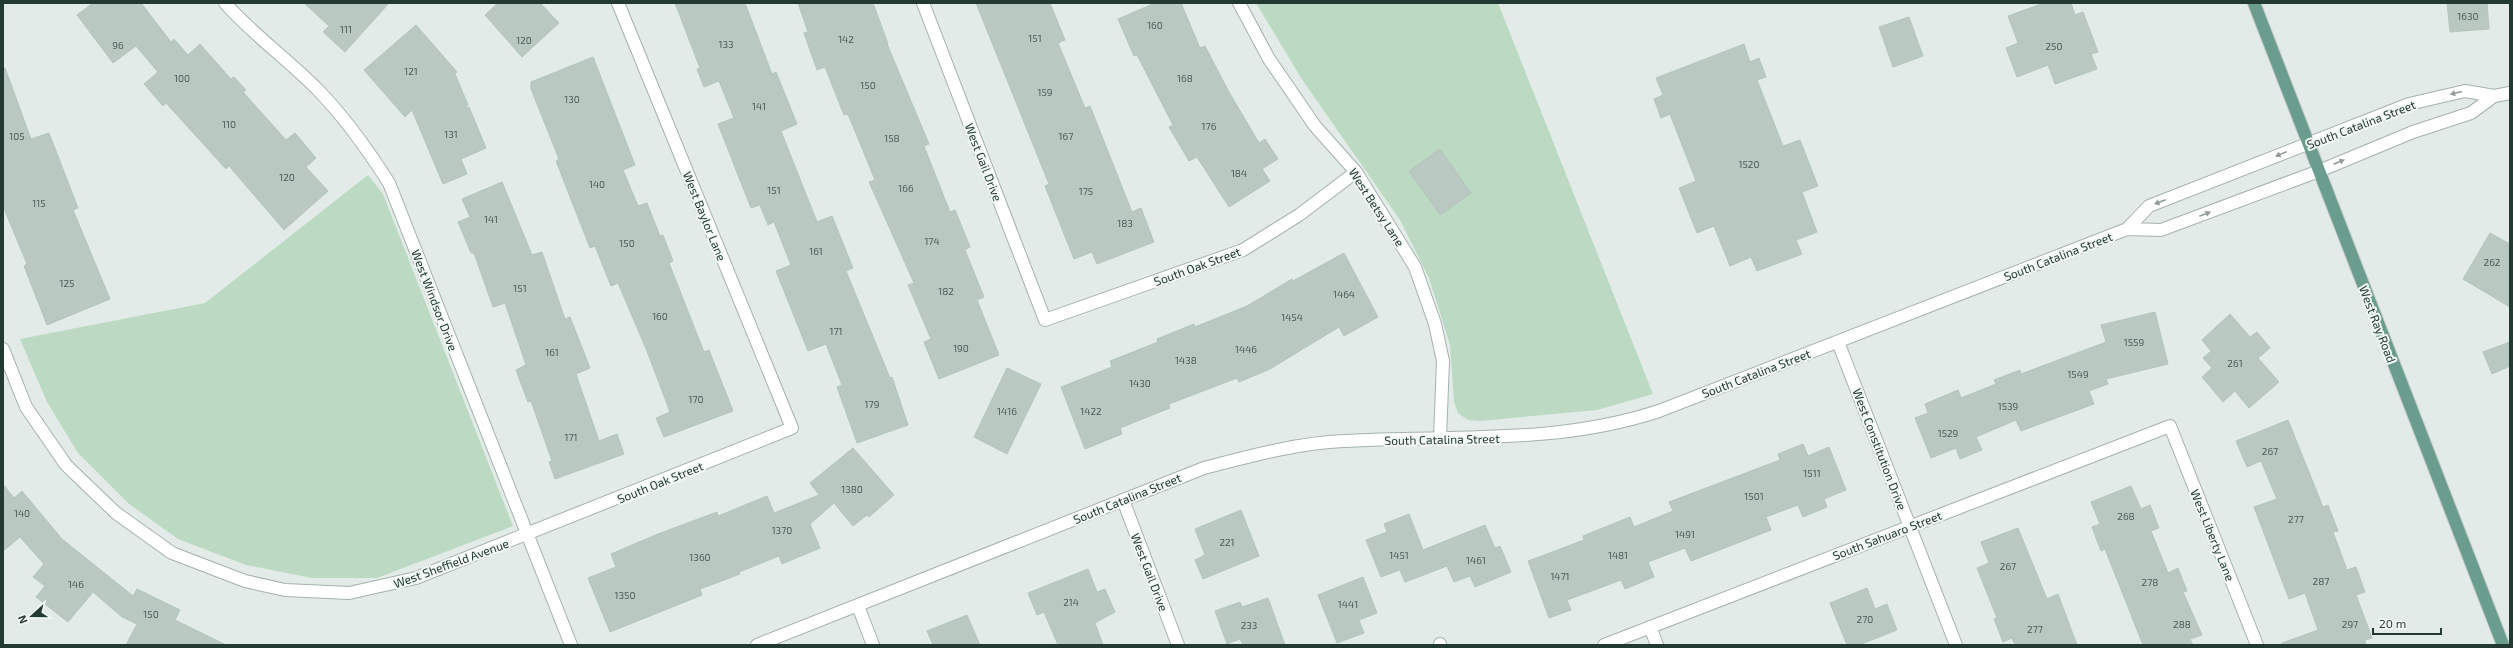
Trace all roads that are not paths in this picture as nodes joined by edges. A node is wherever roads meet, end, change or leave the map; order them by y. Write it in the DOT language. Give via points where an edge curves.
graph roads {
  1 [pos="225,3"];
  2 [pos="618,3"];
  3 [pos="923,3"];
  4 [pos="1239,3"];
  5 [pos="2254,3"];
  6 [pos="2510,93"];
  7 [pos="2494,96"];
  8 [pos="2308,143"];
  9 [pos="2319,171"];
  10 [pos="1356,172"];
  11 [pos="2127,229"];
  12 [pos="1045,320"];
  13 [pos="1838,342"];
  14 [pos="3,348"];
  15 [pos="2170,426"];
  16 [pos="792,428"];
  17 [pos="1440,438"];
  18 [pos="1123,500"];
  19 [pos="1910,526"];
  20 [pos="527,535"];
  21 [pos="858,606"];
  22 [pos="1650,627"];
  23 [pos="571,645"];
  24 [pos="756,645"];
  25 [pos="873,645"];
  26 [pos="1178,645"];
  27 [pos="1604,645"];
  28 [pos="1657,645"];
  29 [pos="1956,645"];
  30 [pos="2257,645"];
  31 [pos="2503,645"];
  1 -- 20 [label="street, West Windsor Drive" via="318,90 362,141 389,183"];
  2 -- 16 [label="street, West Baylor Lane"];
  3 -- 12 [label="street, West Gail Drive"];
  4 -- 10 [label="street, West Betsy Lane" via="1269,59 1315,126"];
  5 -- 8 [label="main road, West Ray Road"];
  6 -- 7 [label="street, South Catalina Street"];
  7 -- 8 [label="street, South Catalina Street, one-way" via="2465,91 2409,104"];
  9 -- 7 [label="street, South Catalina Street, one-way" via="2413,132 2471,113"];
  8 -- 9 [label="main road, West Ray Road"];
  8 -- 11 [label="street, South Catalina Street, one-way" via="2149,206"];
  11 -- 9 [label="street, South Catalina Street, one-way" via="2161,230"];
  9 -- 31 [label="main road, West Ray Road"];
  10 -- 12 [label="street, South Oak Street" via="1299,215 1243,250"];
  10 -- 17 [label="street, West Betsy Lane" via="1415,266 1434,324 1443,361"];
  11 -- 13 [label="street, South Catalina Street"];
  13 -- 17 [label="street, South Catalina Street" via="1625,422 1538,435"];
  13 -- 19 [label="street, West Constitution Drive"];
  14 -- 20 [label="street, West Sheffield Avenue" via="26,407 66,465 116,513 172,553 245,581 285,590 349,593 416,578"];
  15 -- 19 [label="street, South Sahuaro Street"];
  15 -- 30 [label="street, West Liberty Lane"];
  16 -- 20 [label="street, South Oak Street"];
  17 -- 18 [label="street, South Catalina Street" via="1342,441 1268,452 1204,468"];
  18 -- 21 [label="street, South Catalina Street"];
  18 -- 26 [label="street, West Gail Drive"];
  19 -- 22 [label="street, South Sahuaro Street"];
  19 -- 29 [label="street, West Constitution Drive"];
  20 -- 23 [label="street, West Windsor Drive"];
  21 -- 24 [label="street, South Catalina Street"];
  21 -- 25 [label="street"];
  22 -- 27 [label="street, South Sahuaro Street"];
  22 -- 28 [label="street"];
}
